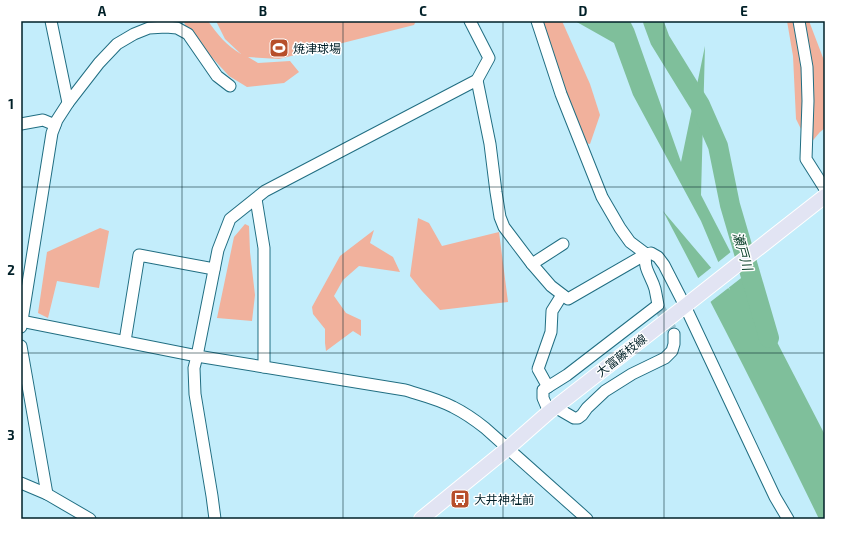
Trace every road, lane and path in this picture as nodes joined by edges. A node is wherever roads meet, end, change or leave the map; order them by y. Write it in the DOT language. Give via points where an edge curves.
graph roads {
  1 [pos="51,21"];
  2 [pos="470,21"];
  3 [pos="537,21"];
  4 [pos="799,21"];
  5 [pos="166,24"];
  6 [pos="477,80"];
  7 [pos="230,86"];
  8 [pos="68,103"];
  9 [pos="21,124"];
  10 [pos="55,124"];
  11 [pos="823,195"];
  12 [pos="256,199"];
  13 [pos="563,244"];
  14 [pos="646,254"];
  15 [pos="532,264"];
  16 [pos="214,269"];
  17 [pos="562,295"];
  18 [pos="689,303"];
  19 [pos="21,323"];
  20 [pos="674,334"];
  21 [pos="125,341"];
  22 [pos="21,346"];
  23 [pos="197,356"];
  24 [pos="264,367"];
  25 [pos="548,387"];
  26 [pos="552,409"];
  27 [pos="508,449"];
  28 [pos="21,483"];
  29 [pos="47,494"];
  30 [pos="90,519"];
  31 [pos="215,519"];
  32 [pos="422,519"];
  33 [pos="587,519"];
  34 [pos="788,519"];
  1 -- 8 [label="street"];
  2 -- 6 [label="street" via="489,58"];
  3 -- 14 [label="street" via="602,197 630,242"];
  4 -- 11 [label="street" via="807,67 806,159"];
  5 -- 7 [label="street" via="188,34 217,76"];
  5 -- 8 [label="street" via="134,34 117,44"];
  6 -- 12 [label="street" via="265,191"];
  6 -- 15 [label="street" via="490,144 500,217 504,227"];
  8 -- 10 [label="street"];
  9 -- 10 [label="street" via="43,120"];
  10 -- 19 [label="street"];
  11 -- 18 [label="main road, 大富藤枝線"];
  12 -- 16 [label="street" via="230,219"];
  12 -- 24 [label="street" via="264,248"];
  13 -- 15 [label="street"];
  14 -- 17 [label="street" via="568,299"];
  14 -- 18 [label="street" via="652,253 658,257"];
  14 -- 25 [label="street" via="646,267 655,288 658,305"];
  15 -- 17 [label="street"];
  16 -- 21 [label="street" via="140,256"];
  16 -- 23 [label="street"];
  17 -- 25 [label="street" via="552,311 551,332 538,369"];
  18 -- 26 [label="main road, 大富藤枝線"];
  18 -- 34 [label="street" via="775,497"];
  19 -- 21 [label="street"];
  20 -- 26 [label="street" via="672,352 605,391 578,418"];
  21 -- 23 [label="street"];
  22 -- 29 [label="street"];
  23 -- 24 [label="street"];
  23 -- 31 [label="street" via="194,368 195,394"];
  24 -- 27 [label="street" via="405,390 432,398 471,417"];
  25 -- 26 [label="street" via="543,390 543,398"];
  26 -- 27 [label="main road, 大富藤枝線"];
  27 -- 32 [label="main road, 大富藤枝線"];
  27 -- 33 [label="street"];
  28 -- 29 [label="street"];
  29 -- 30 [label="street"];
}
